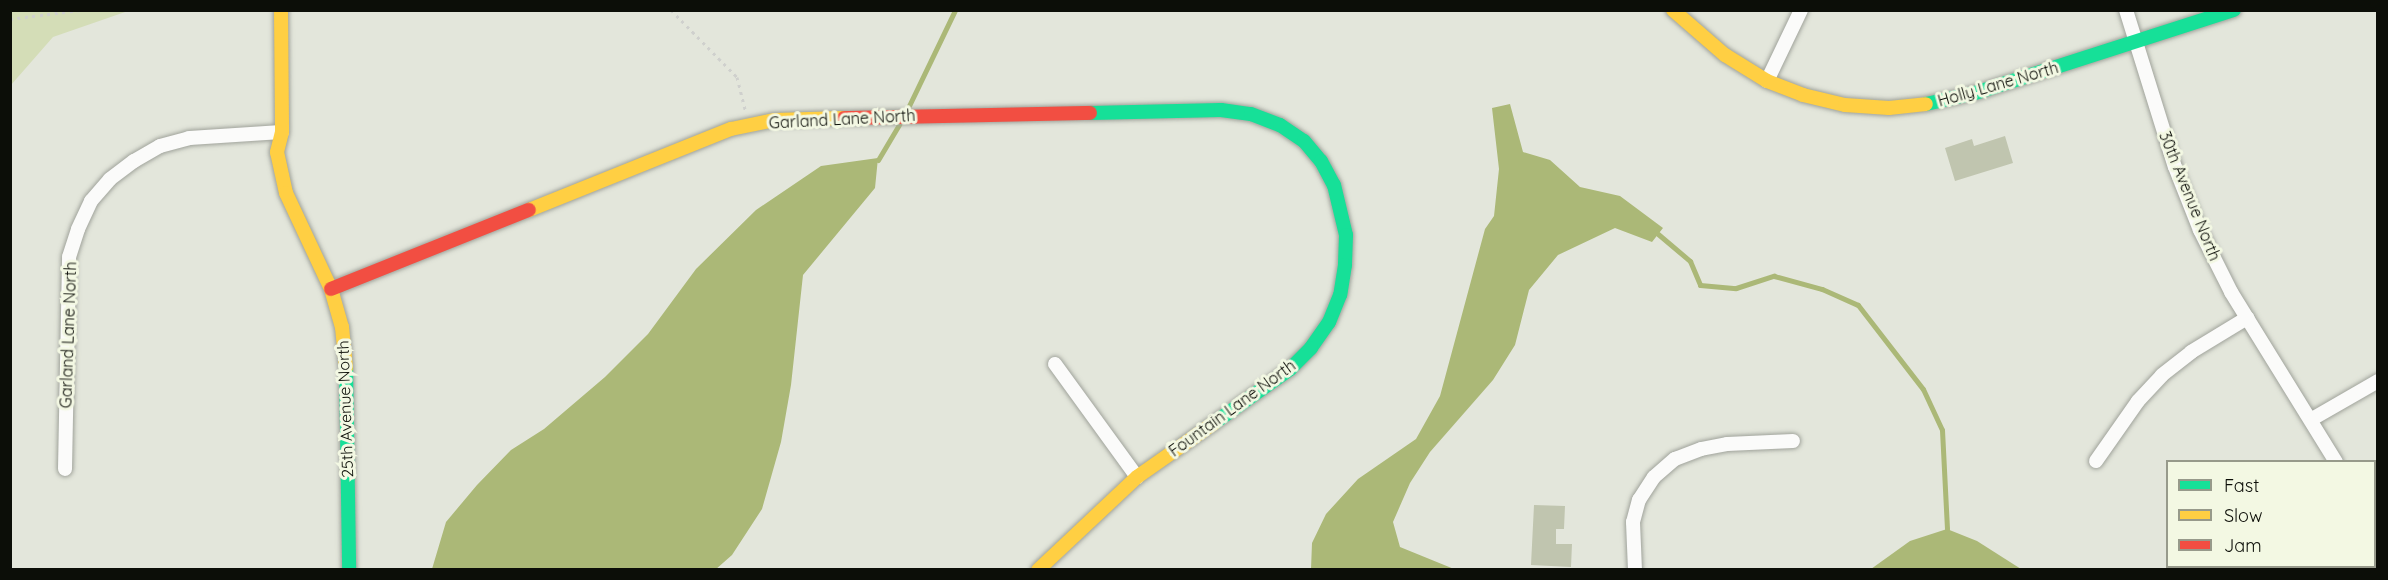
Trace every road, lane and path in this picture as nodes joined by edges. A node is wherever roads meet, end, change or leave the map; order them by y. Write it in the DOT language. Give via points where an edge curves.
graph roads {
  1 [pos="80,10"];
  2 [pos="281,10"];
  3 [pos="671,10"];
  4 [pos="1673,10"];
  5 [pos="1801,10"];
  6 [pos="2126,10"];
  7 [pos="2234,10"];
  8 [pos="10,19"];
  9 [pos="2136,42"];
  10 [pos="1767,81"];
  11 [pos="749,125"];
  12 [pos="282,132"];
  13 [pos="1304,141"];
  14 [pos="331,289"];
  15 [pos="2247,318"];
  16 [pos="1055,364"];
  17 [pos="2378,381"];
  18 [pos="2312,419"];
  19 [pos="1793,441"];
  20 [pos="2335,460"];
  21 [pos="2096,461"];
  22 [pos="65,469"];
  23 [pos="1137,477"];
  24 [pos="1634,565"];
  25 [pos="349,570"];
  26 [pos="1038,570"];
  1 -- 8 [label="path"];
  2 -- 12 [label="street, 25th Avenue North"];
  3 -- 11 [label="path" via="737,76"];
  4 -- 10 [label="street, Holly Lane North" via="1725,55"];
  5 -- 10 [label="street"];
  6 -- 9 [label="street, 30th Avenue North"];
  7 -- 9 [label="street, Holly Lane North"];
  9 -- 10 [label="street, Holly Lane North" via="1932,104 1889,108 1845,105"];
  9 -- 15 [label="street, 30th Avenue North" via="2200,230"];
  11 -- 13 [label="street, Garland Lane North" via="819,117 1221,110 1270,121"];
  11 -- 14 [label="street, Garland Lane North"];
  12 -- 14 [label="street, 25th Avenue North" via="277,152 286,193"];
  12 -- 22 [label="street, Garland Lane North" via="189,138 160,146 110,179 91,201 69,257"];
  13 -- 23 [label="street, Fountain Lane North" via="1334,185 1346,235 1340,295 1329,322 1290,369"];
  14 -- 25 [label="street, 25th Avenue North" via="346,357"];
  15 -- 18 [label="street, 30th Avenue North"];
  15 -- 21 [label="street" via="2162,375 2138,400"];
  16 -- 23 [label="street"];
  17 -- 18 [label="street"];
  18 -- 20 [label="street, 30th Avenue North"];
  19 -- 24 [label="street" via="1727,444 1675,459 1654,477 1639,500 1633,522"];
  23 -- 26 [label="street, Fountain Lane North"];
}
